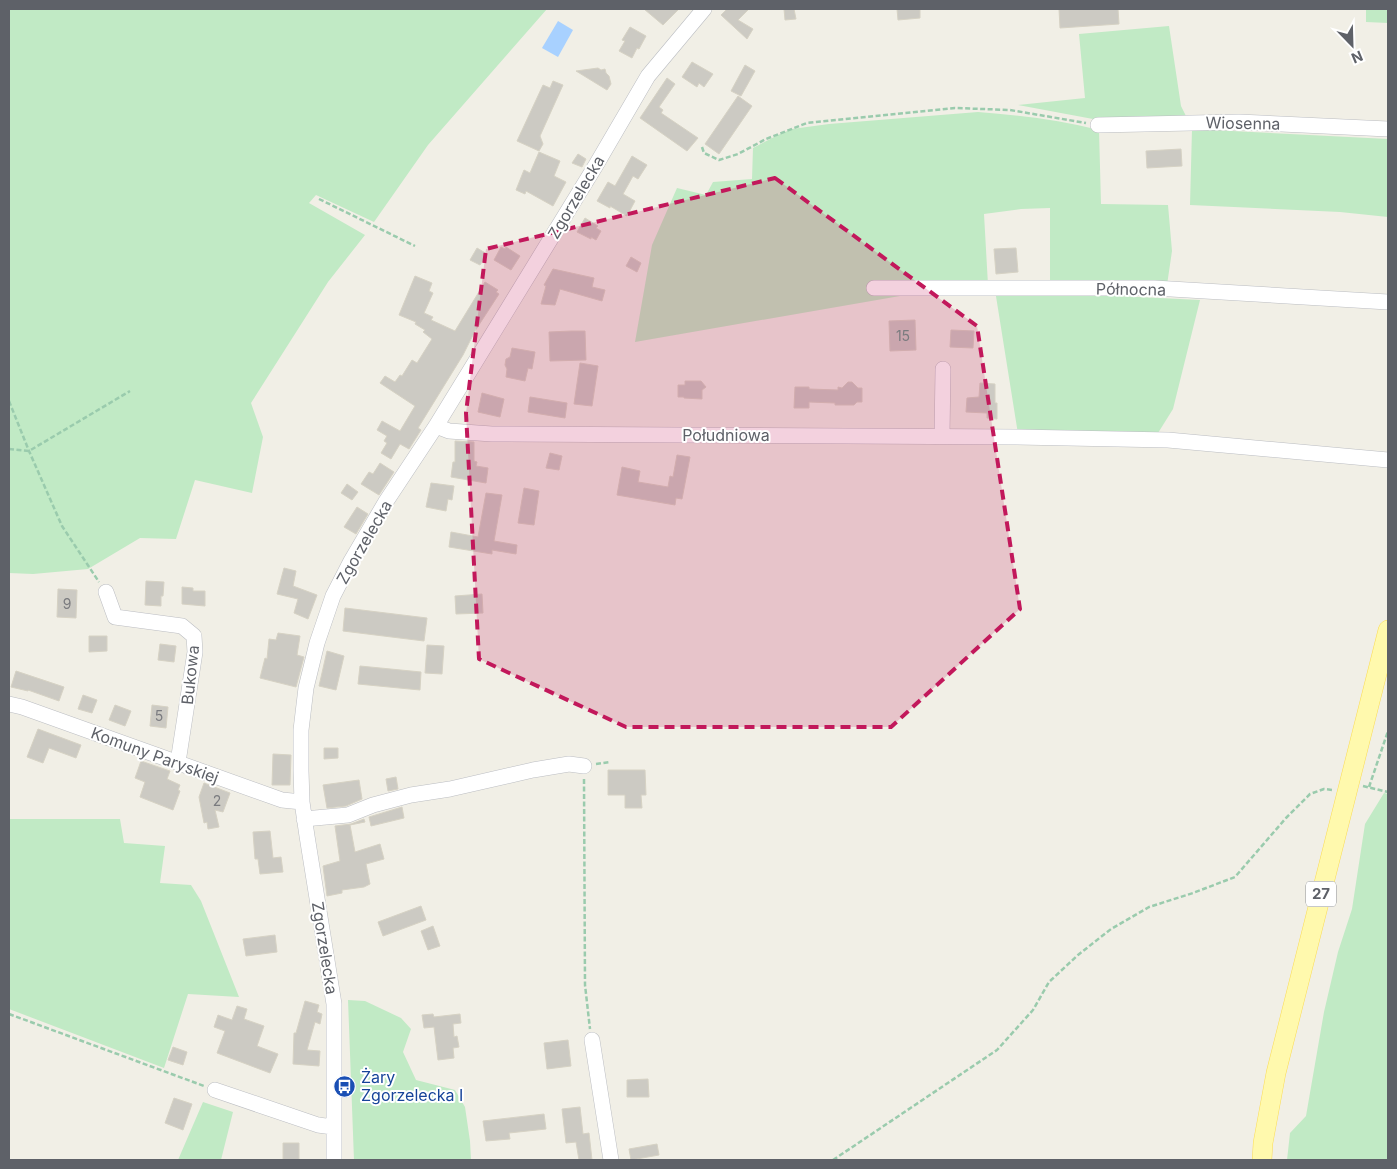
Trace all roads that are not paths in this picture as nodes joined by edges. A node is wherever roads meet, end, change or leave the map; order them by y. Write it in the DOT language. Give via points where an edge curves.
graph roads {
  1 [pos="704,9"];
  2 [pos="1098,125"];
  3 [pos="1388,128"];
  4 [pos="874,288"];
  5 [pos="1388,302"];
  6 [pos="943,369"];
  7 [pos="436,426"];
  8 [pos="942,436"];
  9 [pos="1388,460"];
  10 [pos="106,592"];
  11 [pos="1388,630"];
  12 [pos="9,704"];
  13 [pos="178,762"];
  14 [pos="584,766"];
  15 [pos="302,802"];
  16 [pos="304,820"];
  17 [pos="592,1040"];
  18 [pos="215,1090"];
  19 [pos="333,1127"];
  20 [pos="334,1160"];
  21 [pos="611,1160"];
  22 [pos="1262,1160"];
  1 -- 7 [label="street, Zgorzelecka" via="648,76"];
  2 -- 3 [label="street, Wiosenna" via="1239,122"];
  4 -- 5 [label="street, Północna" via="1154,288"];
  6 -- 8 [label="street"];
  7 -- 8 [label="street, Południowa" via="449,431 492,434"];
  7 -- 15 [label="street, Zgorzelecka" via="385,503 333,596 306,688 301,730"];
  8 -- 9 [label="street, Południowa" via="1168,440"];
  10 -- 13 [label="street, Bukowa" via="115,617 182,626 194,636 195,652"];
  11 -- 22 [label="main road, 27" via="1276,1073"];
  12 -- 13 [label="street, Komuny Paryskiej"];
  13 -- 15 [label="street, Komuny Paryskiej" via="282,800"];
  14 -- 16 [label="street" via="570,764 533,770 411,795 348,814"];
  15 -- 16 [label="street, Zgorzelecka"];
  16 -- 19 [label="street, Zgorzelecka" via="334,1004"];
  17 -- 21 [label="street"];
  18 -- 19 [label="street" via="318,1125"];
  19 -- 20 [label="street, Zgorzelecka"];
}
